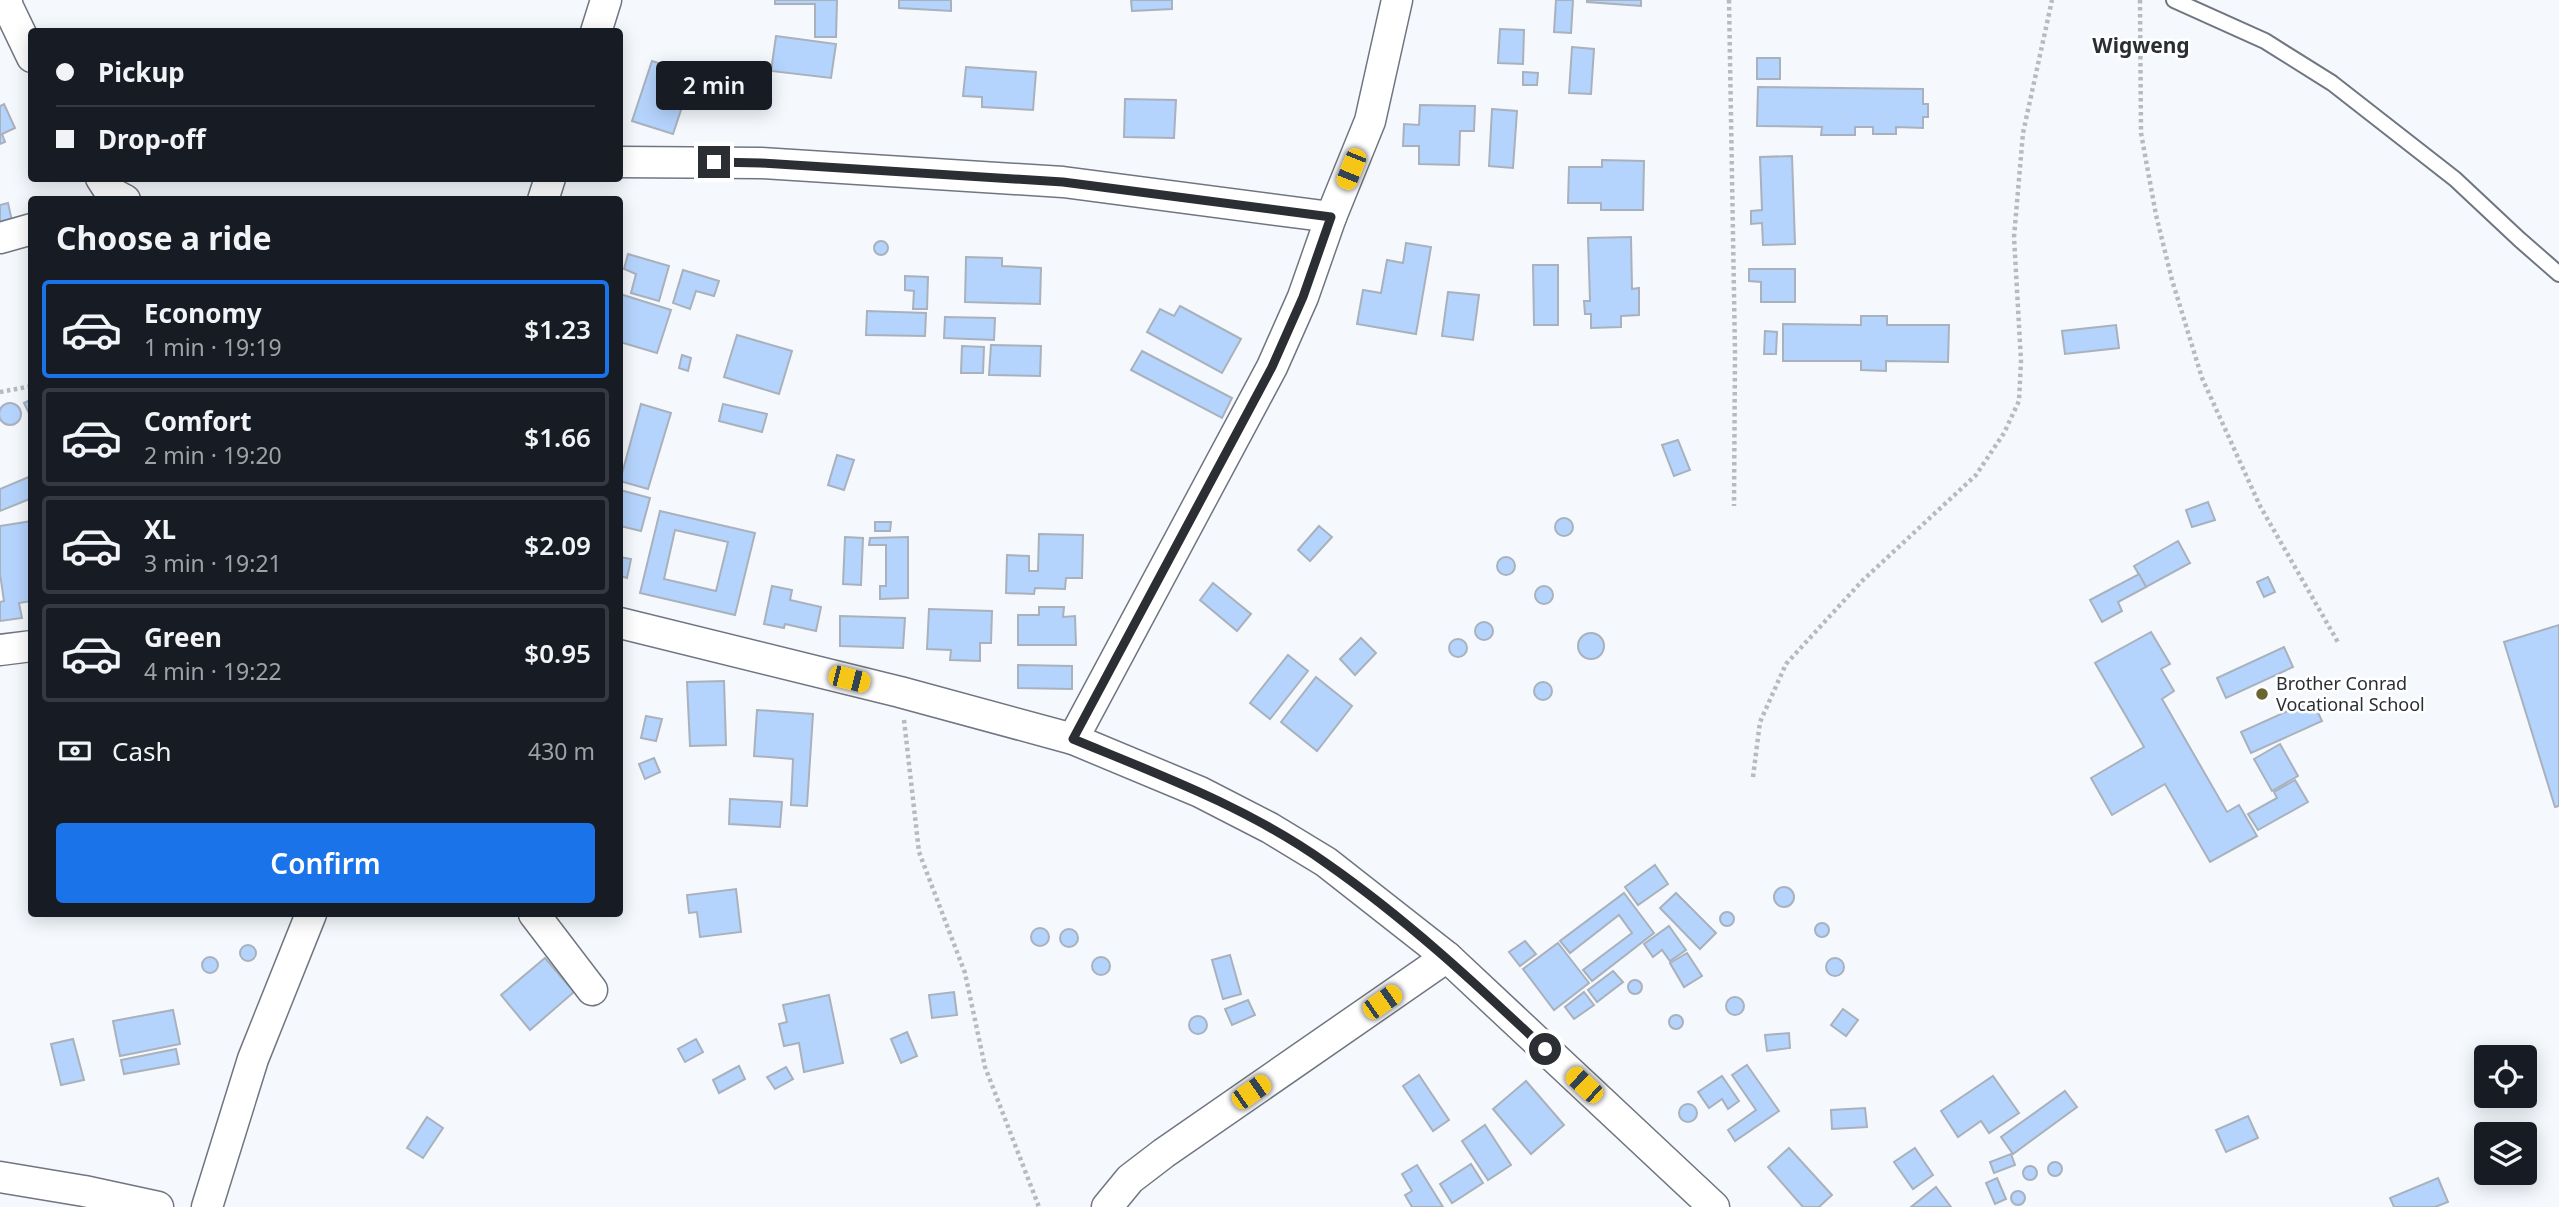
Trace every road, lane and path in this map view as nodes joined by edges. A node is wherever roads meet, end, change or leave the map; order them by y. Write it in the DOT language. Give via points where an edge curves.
graph roads {
  1 [pos="7,0"];
  2 [pos="606,0"];
  3 [pos="1397,0"];
  4 [pos="1729,0"];
  5 [pos="2052,0"];
  6 [pos="2140,0"];
  7 [pos="2174,0"];
  8 [pos="597,28"];
  9 [pos="28,49"];
  10 [pos="623,162"];
  11 [pos="1331,217"];
  12 [pos="28,230"];
  13 [pos="0,238"];
  14 [pos="2559,274"];
  15 [pos="28,387"];
  16 [pos="0,392"];
  17 [pos="1734,506"];
  18 [pos="623,624"];
  19 [pos="2339,644"];
  20 [pos="28,646"];
  21 [pos="0,650"];
  22 [pos="900,692"];
  23 [pos="1073,739"];
  24 [pos="1753,777"];
  25 [pos="310,917"];
  26 [pos="536,917"];
  27 [pos="1447,957"];
  28 [pos="592,990"];
  29 [pos="0,1177"];
  30 [pos="151,1206"];
  31 [pos="207,1207"];
  32 [pos="1039,1207"];
  33 [pos="1107,1207"];
  34 [pos="1714,1207"];
  1 -- 9 [label="street"];
  2 -- 8 [label="street"];
  3 -- 11 [label="street" via="1370,121"];
  4 -- 17 [label="path"];
  5 -- 24 [label="path" via="2023,133 2014,237 2019,401 1976,475 1862,581 1786,664 1760,722"];
  6 -- 19 [label="path" via="2141,133 2156,215 2198,366 2260,506"];
  7 -- 14 [label="lane" via="2265,41 2332,83 2455,179"];
  10 -- 11 [label="street" via="761,163 1063,182"];
  11 -- 23 [label="street" via="1272,367"];
  12 -- 13 [label="street"];
  15 -- 16 [label="path"];
  18 -- 22 [label="street"];
  20 -- 21 [label="street"];
  22 -- 23 [label="street"];
  22 -- 32 [label="path" via="919,852 965,973 985,1067"];
  23 -- 27 [label="street" via="1200,792 1270,828 1326,862"];
  25 -- 31 [label="street" via="253,1059"];
  26 -- 28 [label="street"];
  27 -- 33 [label="street" via="1164,1153 1130,1179"];
  27 -- 34 [label="street"];
  29 -- 30 [label="street"];
}
